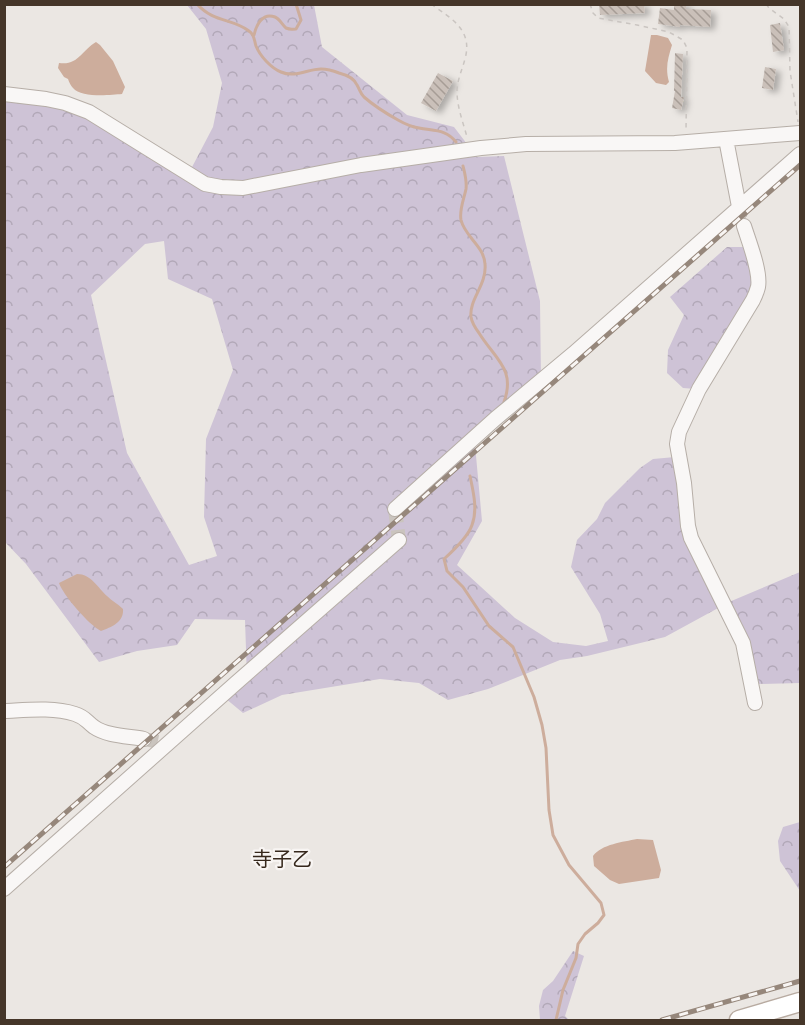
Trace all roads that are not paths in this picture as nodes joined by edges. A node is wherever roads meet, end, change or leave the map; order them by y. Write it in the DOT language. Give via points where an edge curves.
graph roads {
  1 [pos="4,94"];
  2 [pos="800,133"];
  3 [pos="726,139"];
  4 [pos="801,153"];
  5 [pos="739,210"];
  6 [pos="744,226"];
  7 [pos="395,509"];
  8 [pos="399,540"];
  9 [pos="755,703"];
  10 [pos="4,711"];
  11 [pos="144,739"];
  12 [pos="4,889"];
  13 [pos="801,1002"];
  14 [pos="739,1020"];
  1 -- 3 [label="street" via="56,101 89,112 205,184 221,187 243,188 361,165 526,144"];
  2 -- 3 [label="street"];
  3 -- 5 [label="street"];
  4 -- 5 [label="street"];
  5 -- 7 [label="street"];
  6 -- 9 [label="street" via="758,288 699,389 677,444 688,526 743,643"];
  8 -- 12 [label="street" via="162,744"];
  10 -- 11 [label="street" via="76,714 106,732"];
  13 -- 14 [label="main road"];
}
